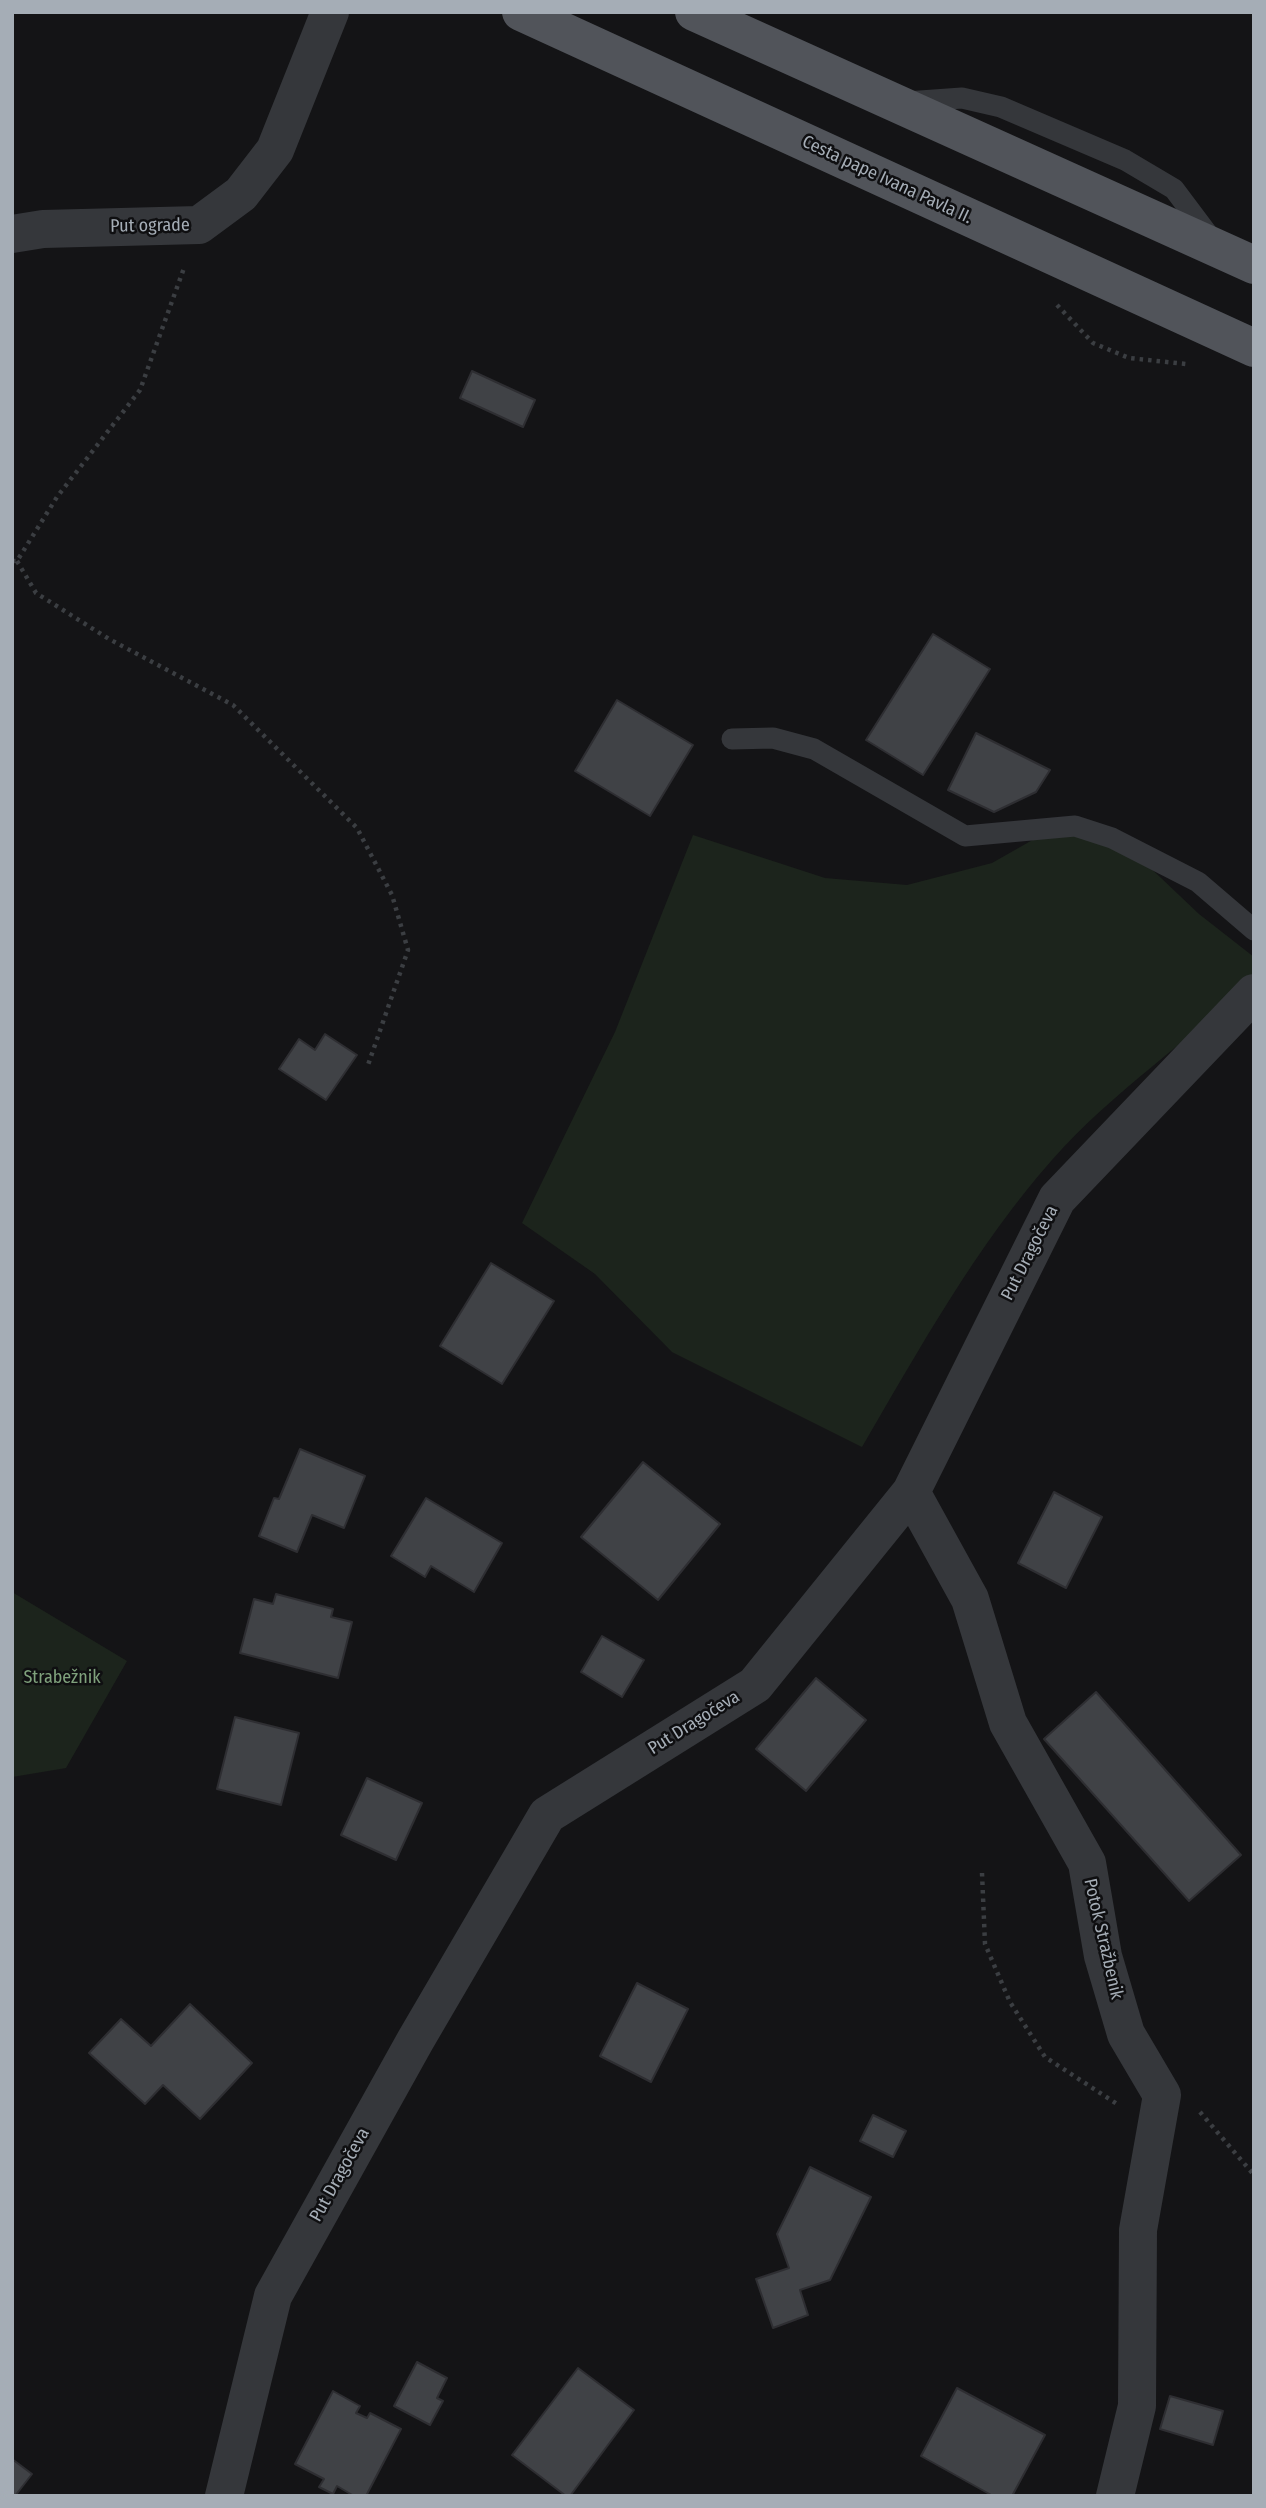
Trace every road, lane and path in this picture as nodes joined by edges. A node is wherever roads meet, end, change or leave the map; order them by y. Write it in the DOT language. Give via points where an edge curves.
graph roads {
  1 [pos="330,12"];
  2 [pos="521,12"];
  3 [pos="694,12"];
  4 [pos="199,225"];
  5 [pos="12,234"];
  6 [pos="1254,265"];
  7 [pos="1254,348"];
  8 [pos="15,561"];
  9 [pos="732,739"];
  10 [pos="1254,930"];
  11 [pos="1254,993"];
  12 [pos="368,1065"];
  13 [pos="911,1492"];
  14 [pos="982,1873"];
  15 [pos="1195,2106"];
  16 [pos="1156,2127"];
  17 [pos="1254,2175"];
  18 [pos="224,2496"];
  19 [pos="1115,2496"];
  1 -- 4 [label="street, Put ograde" via="275,150 241,194"];
  2 -- 7 [label="main road, Cesta pape Ivana Pavla II."];
  3 -- 6 [label="main road"];
  4 -- 5 [label="street, Put ograde" via="43,229"];
  4 -- 8 [label="path" via="140,390 57,497"];
  8 -- 12 [label="path" via="36,593 109,639 233,705 357,828 392,895 408,950"];
  9 -- 10 [label="lane" via="773,738 814,750 965,836 1075,826 1112,838 1198,882"];
  11 -- 13 [label="street, Put Dragočeva" via="1057,1199"];
  13 -- 16 [label="street, Potok Stražbenik" via="970,1599 1008,1723 1087,1863 1103,1956 1126,2034 1162,2095"];
  13 -- 18 [label="street, Put Dragočeva" via="755,1685 547,1815 273,2296"];
  14 -- 16 [label="path" via="985,1944 1010,2002 1045,2057"];
  15 -- 17 [label="path"];
  16 -- 19 [label="street, Potok Stražbenik" via="1138,2230 1137,2406"];
}
